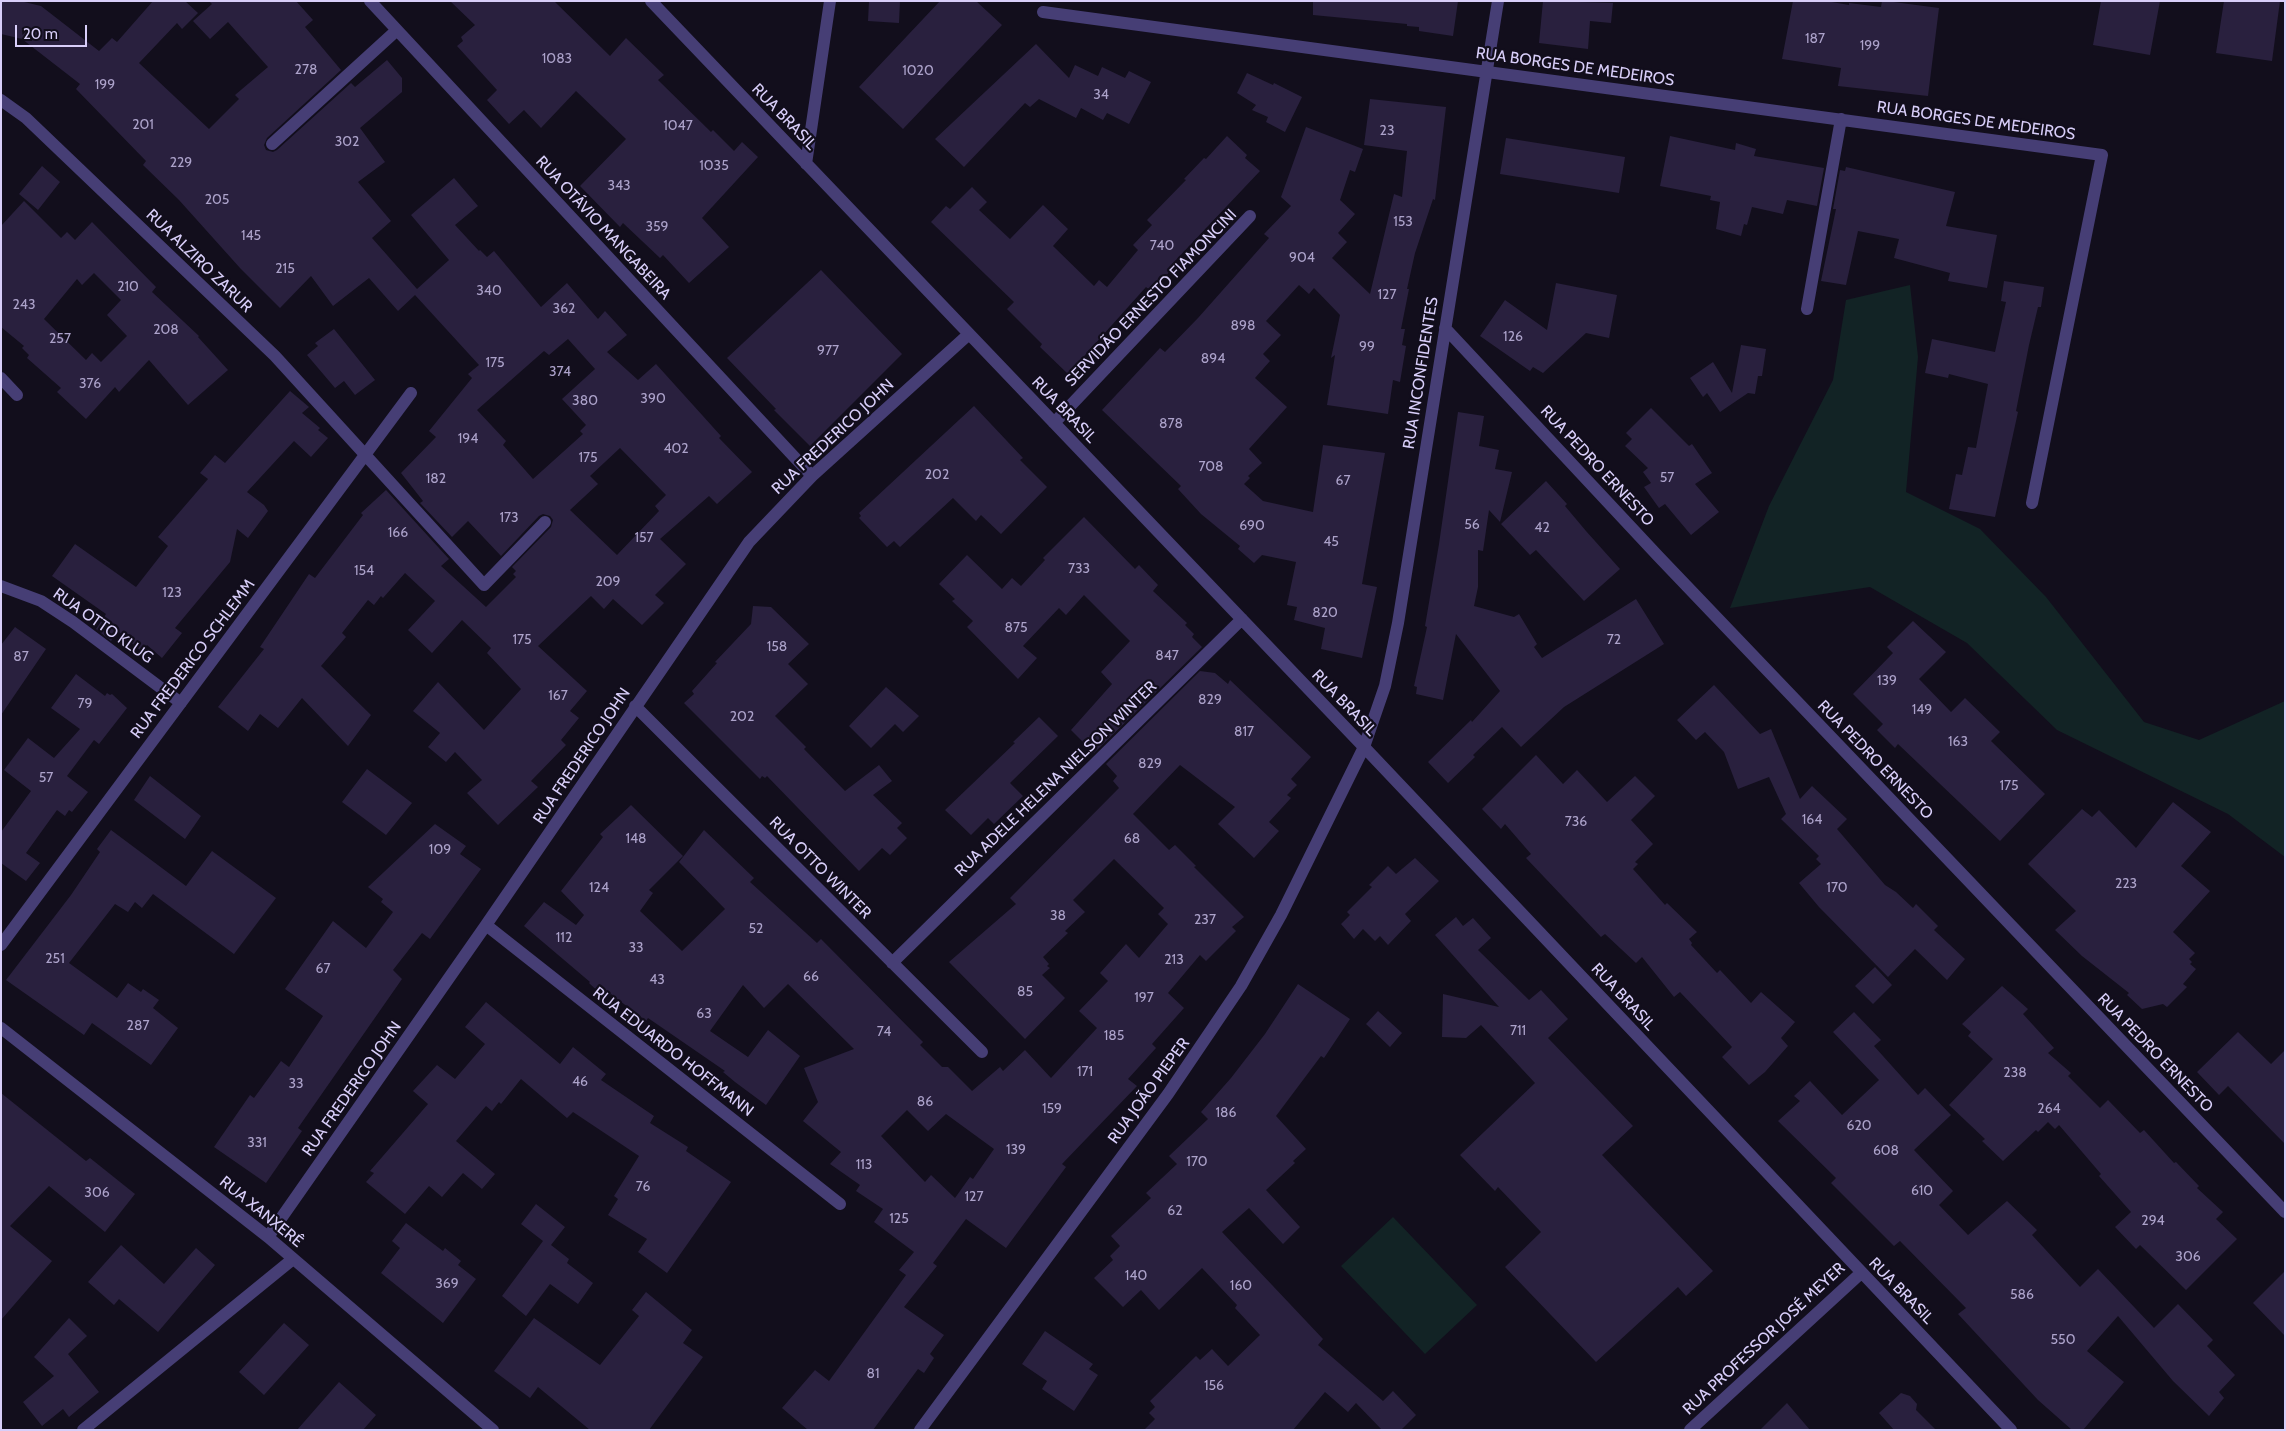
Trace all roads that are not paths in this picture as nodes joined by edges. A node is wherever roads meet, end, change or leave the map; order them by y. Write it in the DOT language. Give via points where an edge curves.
graph roads {
  1 [pos="370,1"];
  2 [pos="651,1"];
  3 [pos="830,1"];
  4 [pos="1498,1"];
  5 [pos="1043,12"];
  6 [pos="397,30"];
  7 [pos="1487,72"];
  8 [pos="1,100"];
  9 [pos="1840,120"];
  10 [pos="272,144"];
  11 [pos="806,164"];
  12 [pos="1250,216"];
  13 [pos="1807,309"];
  14 [pos="1445,328"];
  15 [pos="969,334"];
  16 [pos="1,378"];
  17 [pos="411,393"];
  18 [pos="17,396"];
  19 [pos="1054,423"];
  20 [pos="365,455"];
  21 [pos="812,476"];
  22 [pos="2032,503"];
  23 [pos="545,522"];
  24 [pos="1,586"];
  25 [pos="1242,619"];
  26 [pos="181,703"];
  27 [pos="635,706"];
  28 [pos="1364,747"];
  29 [pos="486,925"];
  30 [pos="1,944"];
  31 [pos="892,963"];
  32 [pos="1,1028"];
  33 [pos="982,1052"];
  34 [pos="840,1204"];
  35 [pos="2285,1212"];
  36 [pos="268,1238"];
  37 [pos="293,1259"];
  38 [pos="1861,1273"];
  39 [pos="83,1430"];
  40 [pos="493,1430"];
  41 [pos="920,1430"];
  42 [pos="1690,1430"];
  43 [pos="2011,1430"];
  1 -- 6 [label="street, RUA OTÁVIO MANGABEIRA"];
  2 -- 11 [label="street, RUA BRASIL"];
  3 -- 11 [label="street"];
  4 -- 7 [label="street, RUA INCONFIDENTES"];
  5 -- 7 [label="street, RUA BORGES DE MEDEIROS"];
  6 -- 10 [label="street"];
  6 -- 21 [label="street, RUA OTÁVIO MANGABEIRA"];
  7 -- 9 [label="street, RUA BORGES DE MEDEIROS"];
  7 -- 14 [label="street, RUA INCONFIDENTES"];
  8 -- 20 [label="street, RUA ALZIRO ZARUR" via="26,118 275,356"];
  9 -- 13 [label="street"];
  9 -- 22 [label="street, RUA BORGES DE MEDEIROS" via="2102,155"];
  11 -- 15 [label="street, RUA BRASIL"];
  12 -- 19 [label="street, SERVIDÃO ERNESTO FIAMONCINI"];
  14 -- 28 [label="street, RUA INCONFIDENTES" via="1398,623 1385,686"];
  14 -- 35 [label="street, RUA PEDRO ERNESTO" via="1658,556"];
  15 -- 19 [label="street, RUA BRASIL"];
  15 -- 21 [label="street, RUA FREDERICO JOHN"];
  16 -- 18 [label="street"];
  17 -- 20 [label="street, RUA FREDERICO SCHLEMM"];
  19 -- 25 [label="street, RUA BRASIL"];
  20 -- 23 [label="street, RUA ALZIRO ZARUR" via="484,585"];
  20 -- 26 [label="street, RUA FREDERICO SCHLEMM"];
  21 -- 27 [label="street, RUA FREDERICO JOHN" via="749,542"];
  24 -- 26 [label="street, RUA OTTO KLUG" via="41,601"];
  25 -- 28 [label="street, RUA BRASIL"];
  25 -- 31 [label="street, RUA ADELE HELENA NIELSON WINTER"];
  26 -- 30 [label="street, RUA FREDERICO SCHLEMM"];
  27 -- 29 [label="street, RUA FREDERICO JOHN"];
  27 -- 31 [label="street, RUA OTTO WINTER"];
  28 -- 38 [label="street, RUA BRASIL"];
  28 -- 41 [label="street, RUA JOÃO PIEPER" via="1282,915 1236,993 1168,1094"];
  29 -- 34 [label="street, RUA EDUARDO HOFFMANN"];
  29 -- 36 [label="street, RUA FREDERICO JOHN"];
  31 -- 33 [label="street, RUA OTTO WINTER"];
  32 -- 36 [label="street, RUA XANXERÊ"];
  36 -- 37 [label="street, RUA XANXERÊ"];
  37 -- 39 [label="street"];
  37 -- 40 [label="street, RUA XANXERÊ"];
  38 -- 42 [label="street, RUA PROFESSOR JOSÉ MEYER"];
  38 -- 43 [label="street, RUA BRASIL"];
}
